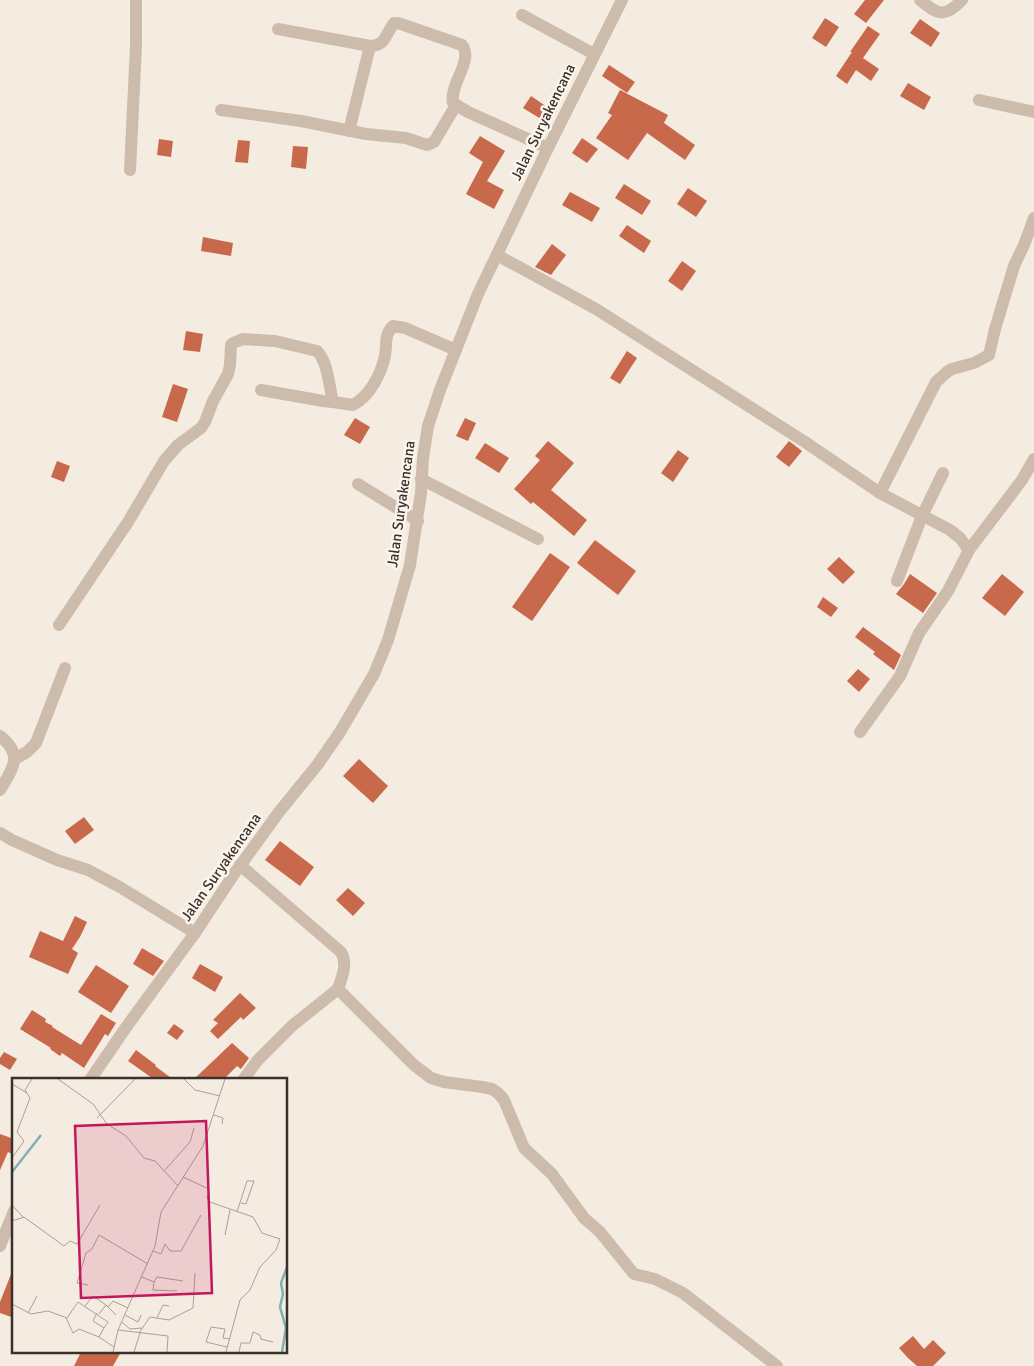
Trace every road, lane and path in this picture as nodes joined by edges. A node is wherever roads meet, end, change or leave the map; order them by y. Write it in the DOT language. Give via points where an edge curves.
graph roads {
  1 [pos="136,0"];
  2 [pos="622,0"];
  3 [pos="920,0"];
  4 [pos="962,0"];
  5 [pos="522,15"];
  6 [pos="278,29"];
  7 [pos="370,46"];
  8 [pos="594,54"];
  9 [pos="979,100"];
  10 [pos="456,105"];
  11 [pos="221,110"];
  12 [pos="1034,112"];
  13 [pos="349,131"];
  14 [pos="548,148"];
  15 [pos="130,170"];
  16 [pos="1034,218"];
  17 [pos="497,255"];
  18 [pos="456,350"];
  19 [pos="261,390"];
  20 [pos="333,402"];
  21 [pos="1034,459"];
  22 [pos="943,473"];
  23 [pos="421,478"];
  24 [pos="358,484"];
  25 [pos="880,493"];
  26 [pos="922,516"];
  27 [pos="418,521"];
  28 [pos="538,539"];
  29 [pos="969,550"];
  30 [pos="897,581"];
  31 [pos="59,625"];
  32 [pos="65,668"];
  33 [pos="860,732"];
  34 [pos="0,736"];
  35 [pos="15,760"];
  36 [pos="0,790"];
  37 [pos="0,834"];
  38 [pos="240,865"];
  39 [pos="195,933"];
  40 [pos="338,989"];
  41 [pos="91,1078"];
  42 [pos="244,1078"];
  43 [pos="12,1217"];
  44 [pos="0,1246"];
  45 [pos="777,1366"];
  1 -- 15 [label="street"];
  2 -- 8 [label="street, Jalan Suryakencana"];
  3 -- 4 [label="street" via="931,9 945,13"];
  5 -- 8 [label="street"];
  6 -- 7 [label="street"];
  7 -- 10 [label="street" via="381,44 396,23 462,45 466,57 452,92"];
  7 -- 13 [label="street"];
  8 -- 14 [label="street, Jalan Suryakencana"];
  9 -- 12 [label="street"];
  10 -- 13 [label="street" via="431,144"];
  10 -- 14 [label="street"];
  11 -- 13 [label="street"];
  14 -- 17 [label="street, Jalan Suryakencana"];
  16 -- 25 [label="street" via="1014,266 989,355 952,369 936,382"];
  17 -- 18 [label="street, Jalan Suryakencana"];
  17 -- 25 [label="street" via="596,309"];
  18 -- 20 [label="street" via="393,326 387,334 382,365 369,391 352,405"];
  18 -- 23 [label="street, Jalan Suryakencana" via="428,426"];
  19 -- 20 [label="street"];
  20 -- 31 [label="street" via="325,363 317,351 275,341 243,339 233,342 228,374 205,422 164,461 128,522"];
  21 -- 29 [label="street"];
  22 -- 26 [label="street"];
  23 -- 27 [label="street, Jalan Suryakencana"];
  23 -- 28 [label="street"];
  24 -- 27 [label="street"];
  25 -- 26 [label="street"];
  26 -- 29 [label="street" via="950,530"];
  26 -- 30 [label="street"];
  27 -- 38 [label="street, Jalan Suryakencana" via="405,587 374,674 318,764"];
  29 -- 33 [label="street" via="948,591 919,633 900,676"];
  32 -- 35 [label="street" via="36,742"];
  34 -- 35 [label="street" via="13,749"];
  35 -- 36 [label="street"];
  37 -- 39 [label="street" via="88,870"];
  38 -- 39 [label="street, Jalan Suryakencana"];
  38 -- 40 [label="street" via="341,952 344,963"];
  39 -- 41 [label="street, Jalan Suryakencana"];
  40 -- 42 [label="street" via="293,1025"];
  40 -- 45 [label="street" via="431,1078 492,1089 498,1093 524,1148 552,1174 584,1218 600,1232 634,1274 655,1279 683,1293"];
  43 -- 44 [label="street"];
}
